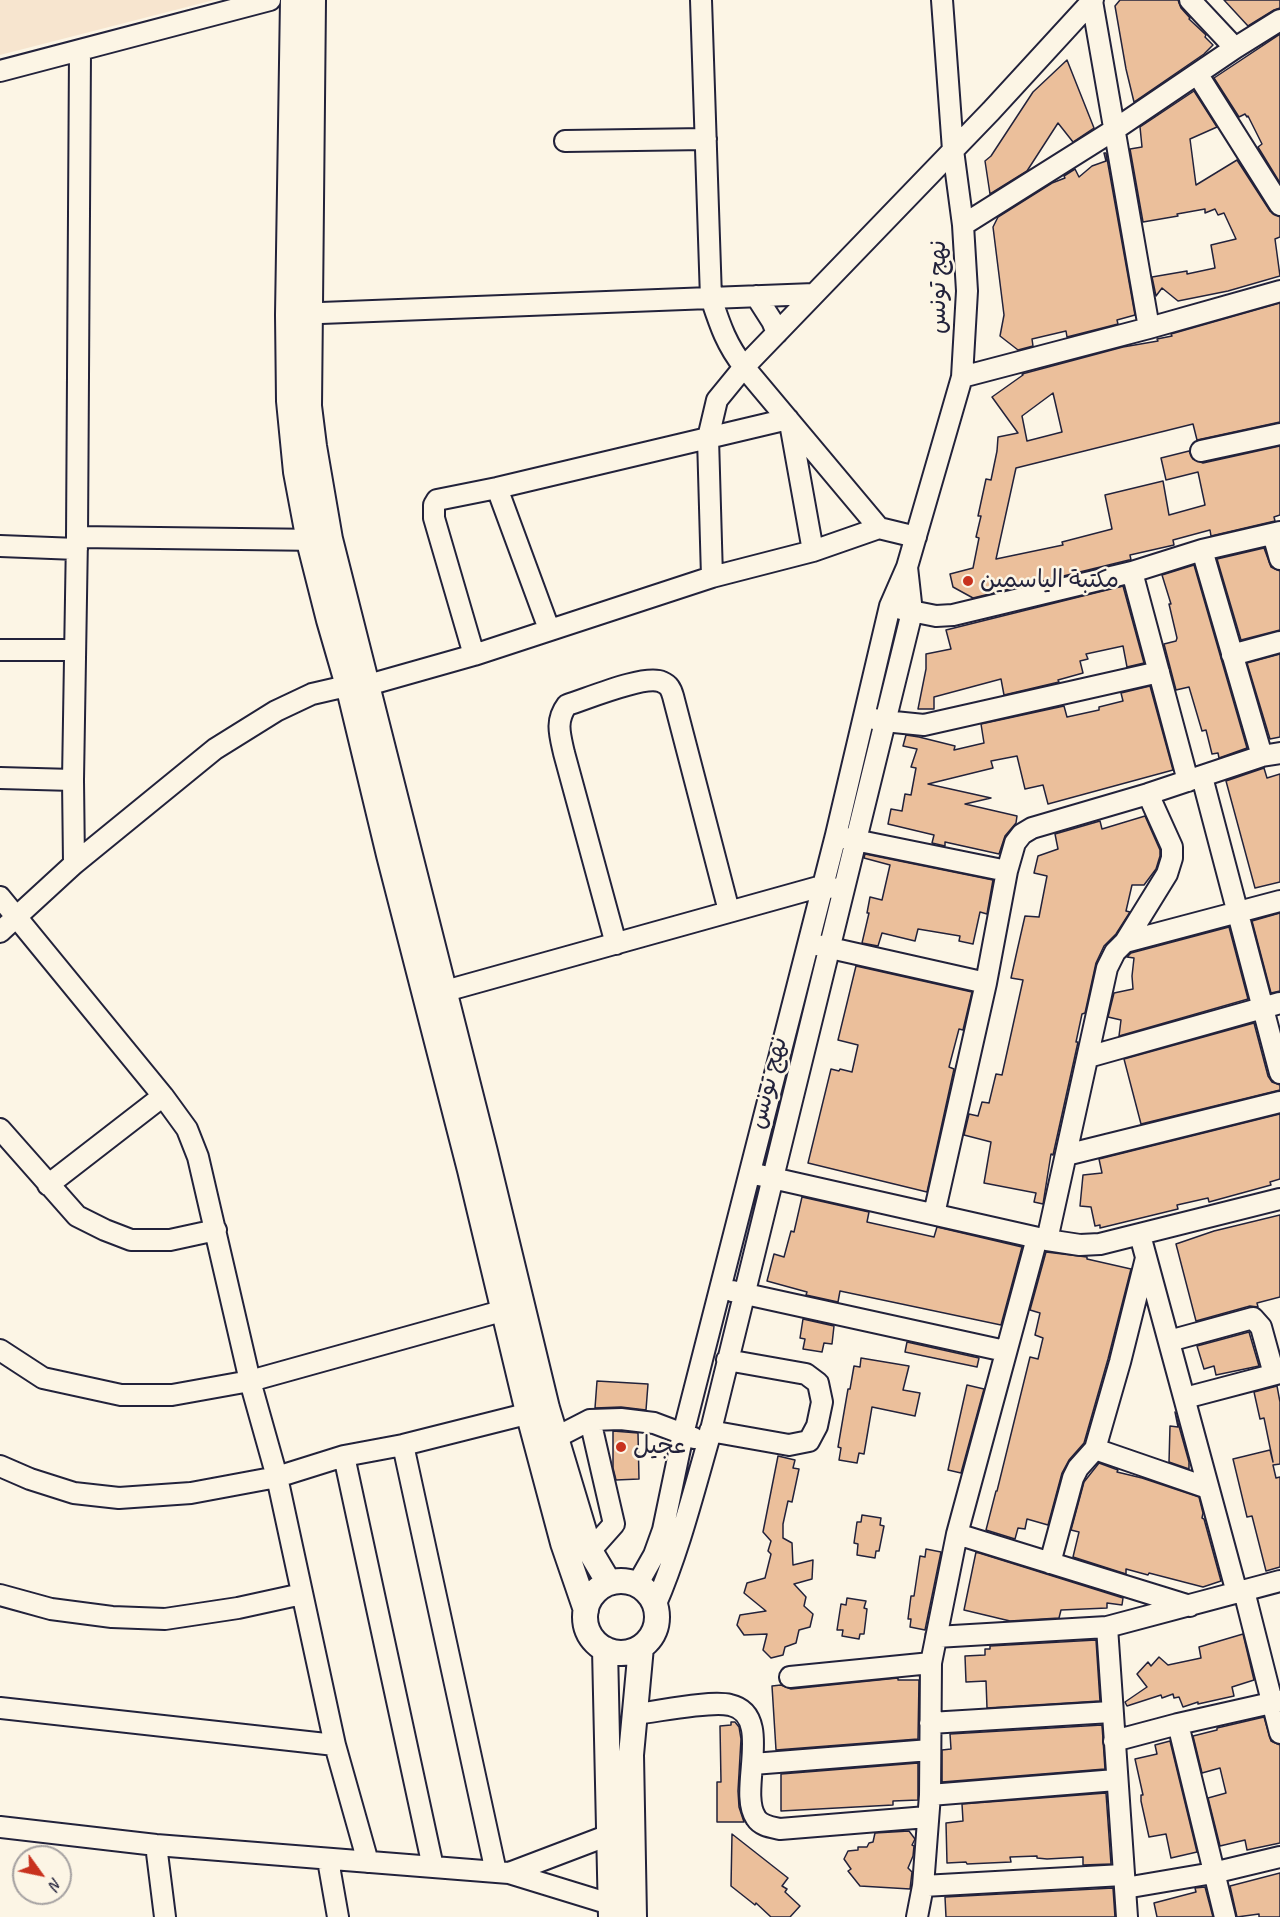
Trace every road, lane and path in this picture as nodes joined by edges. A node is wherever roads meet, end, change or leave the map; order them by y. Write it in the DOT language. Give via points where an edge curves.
graph roads {
  1 [pos="270,0"];
  2 [pos="293,0"];
  3 [pos="313,0"];
  4 [pos="701,0"];
  5 [pos="942,0"];
  6 [pos="1093,0"];
  7 [pos="1190,0"];
  8 [pos="1280,20"];
  9 [pos="1235,48"];
  10 [pos="80,51"];
  11 [pos="0,71"];
  12 [pos="1198,75"];
  13 [pos="1114,130"];
  14 [pos="706,139"];
  15 [pos="565,141"];
  16 [pos="953,150"];
  17 [pos="1280,205"];
  18 [pos="963,225"];
  19 [pos="1280,291"];
  20 [pos="814,294"];
  21 [pos="756,296"];
  22 [pos="711,298"];
  23 [pos="299,314"];
  24 [pos="1149,328"];
  25 [pos="777,333"];
  26 [pos="744,367"];
  27 [pos="962,377"];
  28 [pos="789,420"];
  29 [pos="1280,434"];
  30 [pos="708,438"];
  31 [pos="1200,452"];
  32 [pos="497,488"];
  33 [pos="879,528"];
  34 [pos="1276,533"];
  35 [pos="916,537"];
  36 [pos="320,540"];
  37 [pos="77,543"];
  38 [pos="0,546"];
  39 [pos="1202,550"];
  40 [pos="813,551"];
  41 [pos="1280,559"];
  42 [pos="907,567"];
  43 [pos="1132,572"];
  44 [pos="712,577"];
  45 [pos="890,606"];
  46 [pos="912,612"];
  47 [pos="549,629"];
  48 [pos="1280,642"];
  49 [pos="0,650"];
  50 [pos="75,651"];
  51 [pos="474,655"];
  52 [pos="1232,655"];
  53 [pos="1159,672"];
  54 [pos="359,687"];
  55 [pos="864,716"];
  56 [pos="884,721"];
  57 [pos="1275,754"];
  58 [pos="0,778"];
  59 [pos="1195,779"];
  60 [pos="73,780"];
  61 [pos="1148,794"];
  62 [pos="846,838"];
  63 [pos="74,864"];
  64 [pos="1007,871"];
  65 [pos="822,886"];
  66 [pos="844,889"];
  67 [pos="0,897"];
  68 [pos="1280,901"];
  69 [pos="729,911"];
  70 [pos="1238,912"];
  71 [pos="17,918"];
  72 [pos="0,932"];
  73 [pos="1125,942"];
  74 [pos="809,943"];
  75 [pos="616,944"];
  76 [pos="830,948"];
  77 [pos="986,983"];
  78 [pos="435,994"];
  79 [pos="1271,1006"];
  80 [pos="1088,1057"];
  81 [pos="1280,1073"];
  82 [pos="163,1096"];
  83 [pos="1280,1102"];
  84 [pos="0,1129"];
  85 [pos="1066,1155"];
  86 [pos="750,1173"];
  87 [pos="771,1178"];
  88 [pos="48,1185"];
  89 [pos="1280,1199"];
  90 [pos="934,1214"];
  91 [pos="216,1230"];
  92 [pos="1140,1235"];
  93 [pos="1042,1239"];
  94 [pos="1146,1255"];
  95 [pos="721,1289"];
  96 [pos="743,1293"];
  97 [pos="512,1308"];
  98 [pos="1169,1341"];
  99 [pos="0,1350"];
  100 [pos="1005,1351"];
  101 [pos="727,1360"];
  102 [pos="1277,1374"];
  103 [pos="250,1381"];
  104 [pos="1185,1398"];
  105 [pos="538,1410"];
  106 [pos="590,1420"];
  107 [pos="683,1434"];
  108 [pos="709,1437"];
  109 [pos="555,1438"];
  110 [pos="403,1445"];
  111 [pos="1095,1449"];
  112 [pos="344,1456"];
  113 [pos="0,1466"];
  114 [pos="277,1477"];
  115 [pos="1208,1488"];
  116 [pos="957,1534"];
  117 [pos="590,1551"];
  118 [pos="1050,1563"];
  119 [pos="1280,1581"];
  120 [pos="609,1583"];
  121 [pos="637,1585"];
  122 [pos="1241,1592"];
  123 [pos="302,1594"];
  124 [pos="0,1595"];
  125 [pos="655,1606"];
  126 [pos="1191,1606"];
  127 [pos="586,1610"];
  128 [pos="1107,1627"];
  129 [pos="936,1637"];
  130 [pos="640,1647"];
  131 [pos="605,1649"];
  132 [pos="931,1663"];
  133 [pos="790,1677"];
  134 [pos="1276,1702"];
  135 [pos="0,1708"];
  136 [pos="1111,1712"];
  137 [pos="634,1714"];
  138 [pos="930,1724"];
  139 [pos="1178,1724"];
  140 [pos="1280,1733"];
  141 [pos="1114,1742"];
  142 [pos="335,1745"];
  143 [pos="930,1750"];
  144 [pos="753,1764"];
  145 [pos="1116,1780"];
  146 [pos="930,1795"];
  147 [pos="927,1817"];
  148 [pos="0,1827"];
  149 [pos="609,1835"];
  150 [pos="156,1845"];
  151 [pos="1280,1857"];
  152 [pos="328,1860"];
  153 [pos="368,1862"];
  154 [pos="433,1867"];
  155 [pos="502,1872"];
  156 [pos="1213,1873"];
  157 [pos="1124,1881"];
  158 [pos="923,1886"];
  159 [pos="611,1911"];
  160 [pos="165,1917"];
  161 [pos="338,1917"];
  162 [pos="634,1917"];
  163 [pos="917,1917"];
  164 [pos="1127,1917"];
  165 [pos="1225,1917"];
  1 -- 10 [label="street"];
  2 -- 23 [label="main road"];
  3 -- 23 [label="main road"];
  4 -- 14 [label="street"];
  5 -- 16 [label="street, نهج تونس"];
  6 -- 13 [label="street"];
  6 -- 16 [label="street"];
  7 -- 9 [label="street"];
  8 -- 9 [label="street"];
  9 -- 12 [label="street"];
  10 -- 11 [label="street"];
  10 -- 37 [label="street"];
  12 -- 13 [label="street"];
  12 -- 17 [label="street"];
  13 -- 18 [label="street"];
  13 -- 24 [label="street"];
  14 -- 15 [label="street"];
  14 -- 22 [label="street"];
  16 -- 18 [label="street, نهج تونس"];
  16 -- 20 [label="street"];
  18 -- 27 [label="street, نهج تونس" via="967,291"];
  19 -- 24 [label="street"];
  20 -- 21 [label="street"];
  20 -- 25 [label="street"];
  21 -- 22 [label="street"];
  21 -- 25 [label="street"];
  22 -- 23 [label="street"];
  22 -- 26 [label="street" via="730,350"];
  23 -- 36 [label="main road" via="289,401 296,472"];
  24 -- 27 [label="street"];
  25 -- 26 [label="street"];
  26 -- 28 [label="street"];
  26 -- 30 [label="street" via="717,400"];
  27 -- 35 [label="street, نهج تونس"];
  28 -- 30 [label="street"];
  28 -- 33 [label="street"];
  28 -- 40 [label="street"];
  29 -- 31 [label="street"];
  30 -- 32 [label="street"];
  30 -- 44 [label="street"];
  32 -- 47 [label="street"];
  32 -- 51 [label="street" via="444,498 434,505 434,518"];
  33 -- 35 [label="street"];
  33 -- 40 [label="street"];
  34 -- 39 [label="street"];
  34 -- 41 [label="street"];
  35 -- 42 [label="street, نهج تونس"];
  36 -- 37 [label="street"];
  36 -- 54 [label="main road"];
  37 -- 38 [label="street"];
  37 -- 50 [label="street"];
  39 -- 43 [label="street"];
  39 -- 52 [label="street"];
  40 -- 44 [label="street"];
  42 -- 45 [label="street, نهج تونس"];
  42 -- 46 [label="street, نهج تونس"];
  43 -- 46 [label="street" via="953,615"];
  43 -- 53 [label="street"];
  44 -- 47 [label="street"];
  45 -- 46 [label="street"];
  45 -- 55 [label="street, نهج تونس"];
  46 -- 56 [label="street, نهج تونس"];
  47 -- 51 [label="street"];
  48 -- 52 [label="street"];
  49 -- 50 [label="street"];
  50 -- 60 [label="street"];
  51 -- 54 [label="street"];
  52 -- 57 [label="street"];
  53 -- 56 [label="street" via="932,723"];
  53 -- 59 [label="street"];
  54 -- 63 [label="street" via="312,694 276,711 225,743"];
  54 -- 78 [label="main road" via="389,855"];
  55 -- 56 [label="street"];
  55 -- 62 [label="street, نهج تونس"];
  56 -- 62 [label="street, نهج تونس"];
  57 -- 59 [label="street"];
  58 -- 60 [label="street"];
  59 -- 61 [label="street"];
  59 -- 70 [label="street"];
  60 -- 63 [label="street"];
  61 -- 64 [label="street" via="1032,828 1015,843"];
  61 -- 73 [label="street" via="1172,847 1172,858"];
  62 -- 64 [label="street"];
  62 -- 65 [label="street, نهج تونس"];
  62 -- 66 [label="street, نهج تونس"];
  63 -- 71 [label="street"];
  64 -- 77 [label="street"];
  65 -- 66 [label="street"];
  65 -- 69 [label="street"];
  65 -- 74 [label="street, نهج تونس"];
  66 -- 76 [label="street, نهج تونس"];
  67 -- 71 [label="street"];
  68 -- 70 [label="street"];
  69 -- 75 [label="street"];
  69 -- 75 [label="street" via="673,696 669,686 660,680 645,680 567,705 560,715 564,753"];
  70 -- 73 [label="street"];
  70 -- 79 [label="street"];
  71 -- 72 [label="street"];
  71 -- 82 [label="street"];
  73 -- 80 [label="street" via="1107,968"];
  74 -- 76 [label="street"];
  74 -- 86 [label="street, نهج تونس"];
  75 -- 78 [label="street"];
  76 -- 77 [label="street"];
  76 -- 87 [label="street, نهج تونس"];
  77 -- 90 [label="street"];
  78 -- 97 [label="main road" via="470,1170"];
  79 -- 80 [label="street"];
  79 -- 81 [label="street"];
  80 -- 85 [label="street"];
  82 -- 88 [label="street"];
  82 -- 91 [label="street" via="187,1129"];
  83 -- 85 [label="street"];
  84 -- 88 [label="street"];
  85 -- 93 [label="street"];
  86 -- 87 [label="street"];
  86 -- 95 [label="street, نهج تونس"];
  87 -- 90 [label="street"];
  87 -- 96 [label="street, نهج تونس"];
  88 -- 91 [label="street" via="77,1216 131,1240 170,1240"];
  89 -- 92 [label="street"];
  90 -- 93 [label="street"];
  91 -- 103 [label="street"];
  92 -- 93 [label="street" via="1080,1245"];
  92 -- 94 [label="street"];
  93 -- 100 [label="street"];
  94 -- 98 [label="street"];
  94 -- 111 [label="street"];
  95 -- 96 [label="street"];
  95 -- 107 [label="street, نهج تونس"];
  96 -- 100 [label="street"];
  96 -- 101 [label="street, نهج تونس"];
  97 -- 103 [label="street"];
  97 -- 105 [label="main road"];
  98 -- 102 [label="street" via="1253,1318 1261,1327"];
  98 -- 104 [label="street"];
  99 -- 103 [label="street" via="43,1378 122,1395 172,1395"];
  100 -- 116 [label="street"];
  101 -- 108 [label="street, نهج تونس"];
  101 -- 108 [label="street" via="806,1374 818,1383 822,1402 818,1425 809,1441 789,1445"];
  102 -- 104 [label="street"];
  103 -- 114 [label="street"];
  104 -- 115 [label="street"];
  105 -- 109 [label="main road"];
  105 -- 110 [label="street"];
  105 -- 127 [label="main road" via="563,1543"];
  106 -- 107 [label="street" via="639,1420"];
  106 -- 109 [label="street"];
  106 -- 117 [label="street" via="614,1524"];
  107 -- 108 [label="street"];
  107 -- 121 [label="street, نهج تونس" via="663,1530"];
  108 -- 125 [label="street, نهج تونس" via="681,1539"];
  109 -- 117 [label="main road"];
  110 -- 112 [label="street"];
  110 -- 155 [label="street"];
  111 -- 115 [label="street"];
  111 -- 118 [label="street" via="1073,1478"];
  112 -- 114 [label="street"];
  112 -- 154 [label="street"];
  113 -- 114 [label="street" via="74,1493 119,1498 190,1493"];
  114 -- 123 [label="street"];
  115 -- 122 [label="street"];
  116 -- 118 [label="street"];
  116 -- 129 [label="street"];
  117 -- 120 [label="main road"];
  118 -- 126 [label="street"];
  119 -- 122 [label="street"];
  120 -- 121 [label="main road"];
  120 -- 127 [label="main road" via="594,1594"];
  121 -- 125 [label="main road"];
  122 -- 126 [label="street"];
  122 -- 134 [label="street"];
  123 -- 124 [label="street" via="165,1619 112,1617"];
  123 -- 142 [label="street"];
  125 -- 130 [label="main road" via="653,1633"];
  126 -- 128 [label="street"];
  127 -- 131 [label="main road" via="591,1637"];
  128 -- 129 [label="street"];
  128 -- 136 [label="street"];
  129 -- 132 [label="street"];
  130 -- 131 [label="main road" via="623,1653"];
  130 -- 137 [label="main road"];
  131 -- 149 [label="main road"];
  132 -- 133 [label="street"];
  132 -- 138 [label="street"];
  134 -- 139 [label="street"];
  134 -- 140 [label="street"];
  135 -- 142 [label="street"];
  136 -- 138 [label="street"];
  136 -- 141 [label="street"];
  137 -- 144 [label="street" via="713,1704 739,1708 751,1722"];
  137 -- 162 [label="main road" via="630,1793"];
  138 -- 143 [label="street"];
  139 -- 141 [label="street"];
  139 -- 156 [label="street"];
  141 -- 145 [label="street"];
  142 -- 153 [label="street"];
  143 -- 144 [label="street"];
  143 -- 146 [label="street"];
  144 -- 147 [label="street" via="750,1803 755,1818 764,1825 780,1829"];
  145 -- 146 [label="street"];
  145 -- 157 [label="street"];
  146 -- 147 [label="street"];
  147 -- 158 [label="street"];
  148 -- 150 [label="street"];
  149 -- 155 [label="street"];
  149 -- 159 [label="main road"];
  150 -- 152 [label="street"];
  150 -- 160 [label="street"];
  151 -- 156 [label="street"];
  152 -- 153 [label="street"];
  152 -- 161 [label="street"];
  153 -- 154 [label="street"];
  154 -- 155 [label="street"];
  155 -- 159 [label="street"];
  156 -- 157 [label="street"];
  156 -- 165 [label="street"];
  157 -- 158 [label="street"];
  157 -- 164 [label="street"];
  158 -- 163 [label="street"];
}
